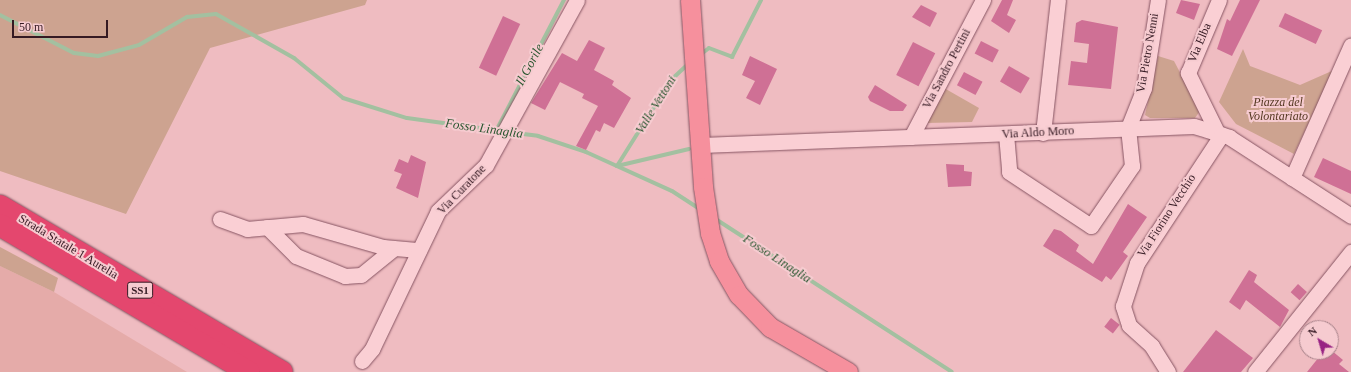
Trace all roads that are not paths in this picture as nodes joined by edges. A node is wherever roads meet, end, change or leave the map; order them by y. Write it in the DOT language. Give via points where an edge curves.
graph roads {
  1 [pos="577,0"];
  2 [pos="690,0"];
  3 [pos="983,0"];
  4 [pos="1058,0"];
  5 [pos="1158,0"];
  6 [pos="1219,0"];
  7 [pos="1351,45"];
  8 [pos="1128,128"];
  9 [pos="1219,132"];
  10 [pos="1043,133"];
  11 [pos="1006,134"];
  12 [pos="911,137"];
  13 [pos="700,146"];
  14 [pos="1292,178"];
  15 [pos="0,206"];
  16 [pos="1351,216"];
  17 [pos="220,219"];
  18 [pos="0,225"];
  19 [pos="267,227"];
  20 [pos="393,249"];
  21 [pos="419,250"];
  22 [pos="1351,252"];
  23 [pos="362,361"];
  24 [pos="249,372"];
  25 [pos="282,372"];
  26 [pos="848,372"];
  27 [pos="1168,372"];
  28 [pos="1255,372"];
  1 -- 21 [label="street, Via Curatone" via="482,172 438,211"];
  2 -- 13 [label="main road"];
  3 -- 12 [label="street, Via Sandro Pertini"];
  4 -- 10 [label="street"];
  5 -- 8 [label="street, Via Pietro Nenni" via="1144,88"];
  6 -- 9 [label="street, Via Elba" via="1188,73"];
  7 -- 14 [label="street"];
  8 -- 9 [label="street, Via Aldo Moro" via="1194,126"];
  8 -- 10 [label="street, Via Aldo Moro"];
  8 -- 11 [label="street" via="1132,166 1092,226 1009,172"];
  9 -- 14 [label="street, Via Aldo Moro"];
  9 -- 27 [label="street, Via Fiorino Vecchio" via="1144,250 1123,306 1129,325 1152,346"];
  10 -- 11 [label="street, Via Aldo Moro"];
  11 -- 12 [label="street, Via Aldo Moro"];
  12 -- 13 [label="street, Via Aldo Moro"];
  13 -- 26 [label="main road" via="710,233 727,279 753,312 787,339"];
  14 -- 16 [label="street, Via Aldo Moro"];
  15 -- 25 [label="highway, Strada Statale 1 Aurelia / SS1"];
  17 -- 19 [label="street" via="236,227"];
  18 -- 24 [label="highway, Strada Statale 1 Aurelia / SS1"];
  19 -- 20 [label="street" via="303,224"];
  19 -- 20 [label="street" via="296,256 345,276 361,275"];
  20 -- 21 [label="street"];
  21 -- 23 [label="street, Via Curatone" via="372,349"];
  22 -- 28 [label="street"];
}
